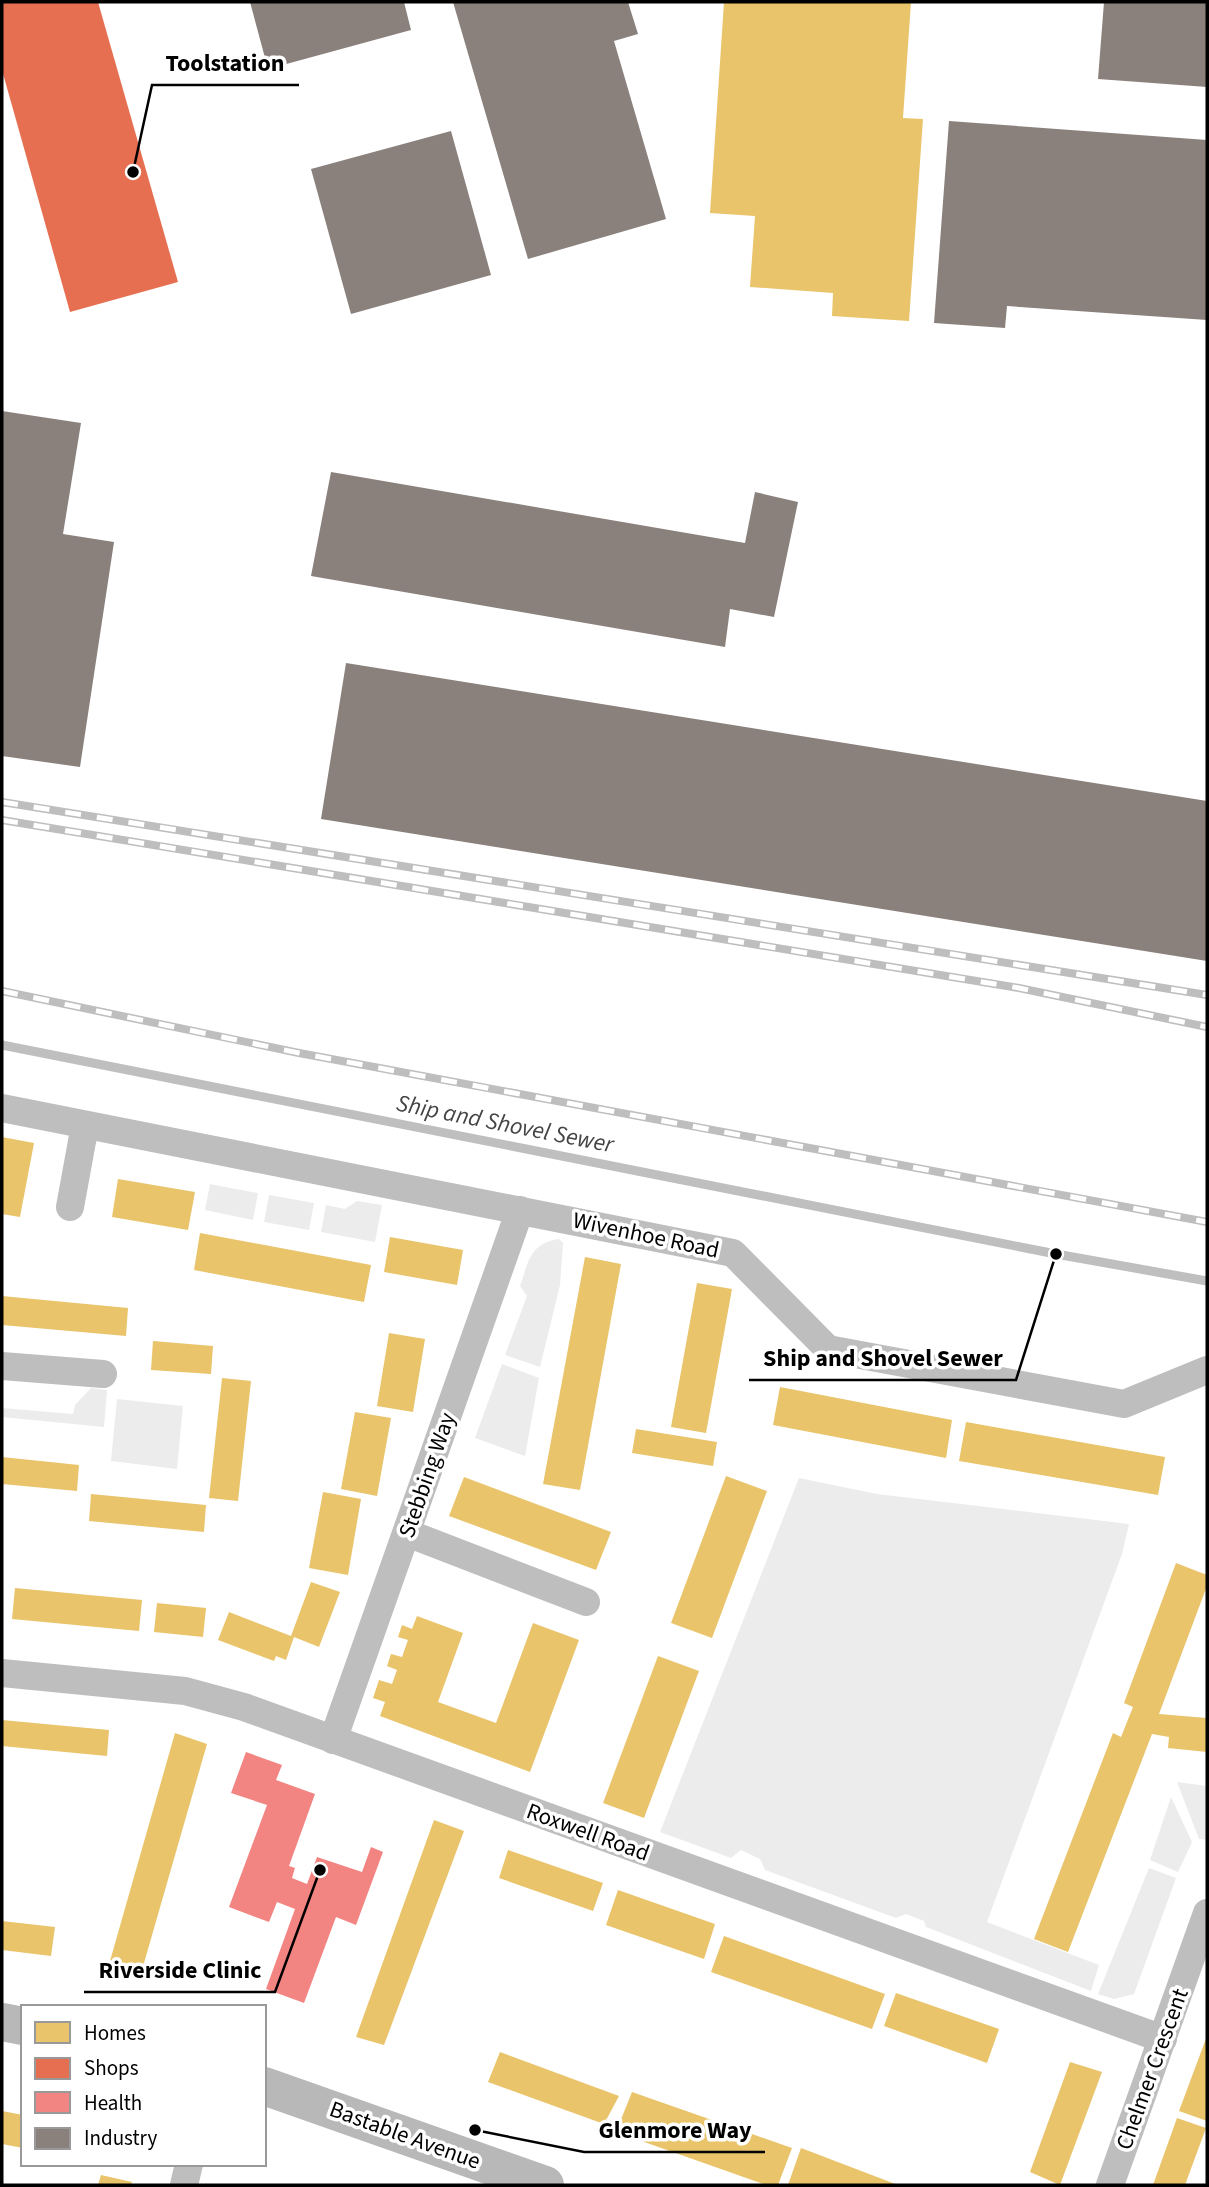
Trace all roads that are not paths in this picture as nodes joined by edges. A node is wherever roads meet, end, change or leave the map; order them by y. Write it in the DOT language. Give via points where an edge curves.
graph roads {
  1 [pos="2,1108"];
  2 [pos="85,1125"];
  3 [pos="70,1207"];
  4 [pos="520,1210"];
  5 [pos="2,1366"];
  6 [pos="1207,1370"];
  7 [pos="103,1374"];
  8 [pos="407,1533"];
  9 [pos="586,1602"];
  10 [pos="2,1672"];
  11 [pos="333,1740"];
  12 [pos="1207,1913"];
  13 [pos="2,2022"];
  14 [pos="21,2026"];
  15 [pos="1163,2039"];
  16 [pos="266,2087"];
  17 [pos="189,2166"];
  18 [pos="184,2185"];
  19 [pos="545,2185"];
  20 [pos="1110,2185"];
  1 -- 2 [label="street, Wivenhoe Road"];
  2 -- 3 [label="street"];
  2 -- 4 [label="street, Wivenhoe Road"];
  4 -- 6 [label="street, Wivenhoe Road" via="733,1253 828,1349 1124,1404"];
  4 -- 8 [label="street, Stebbing Way"];
  5 -- 7 [label="street"];
  8 -- 9 [label="street"];
  8 -- 11 [label="street, Stebbing Way"];
  10 -- 11 [label="street, Roxwell Road" via="185,1691"];
  11 -- 15 [label="street, Roxwell Road"];
  12 -- 15 [label="street, Chelmer Crescent"];
  13 -- 14 [label="street"];
  15 -- 20 [label="street, Chelmer Crescent"];
  16 -- 19 [label="street, Bastable Avenue"];
  17 -- 18 [label="street"];
}
